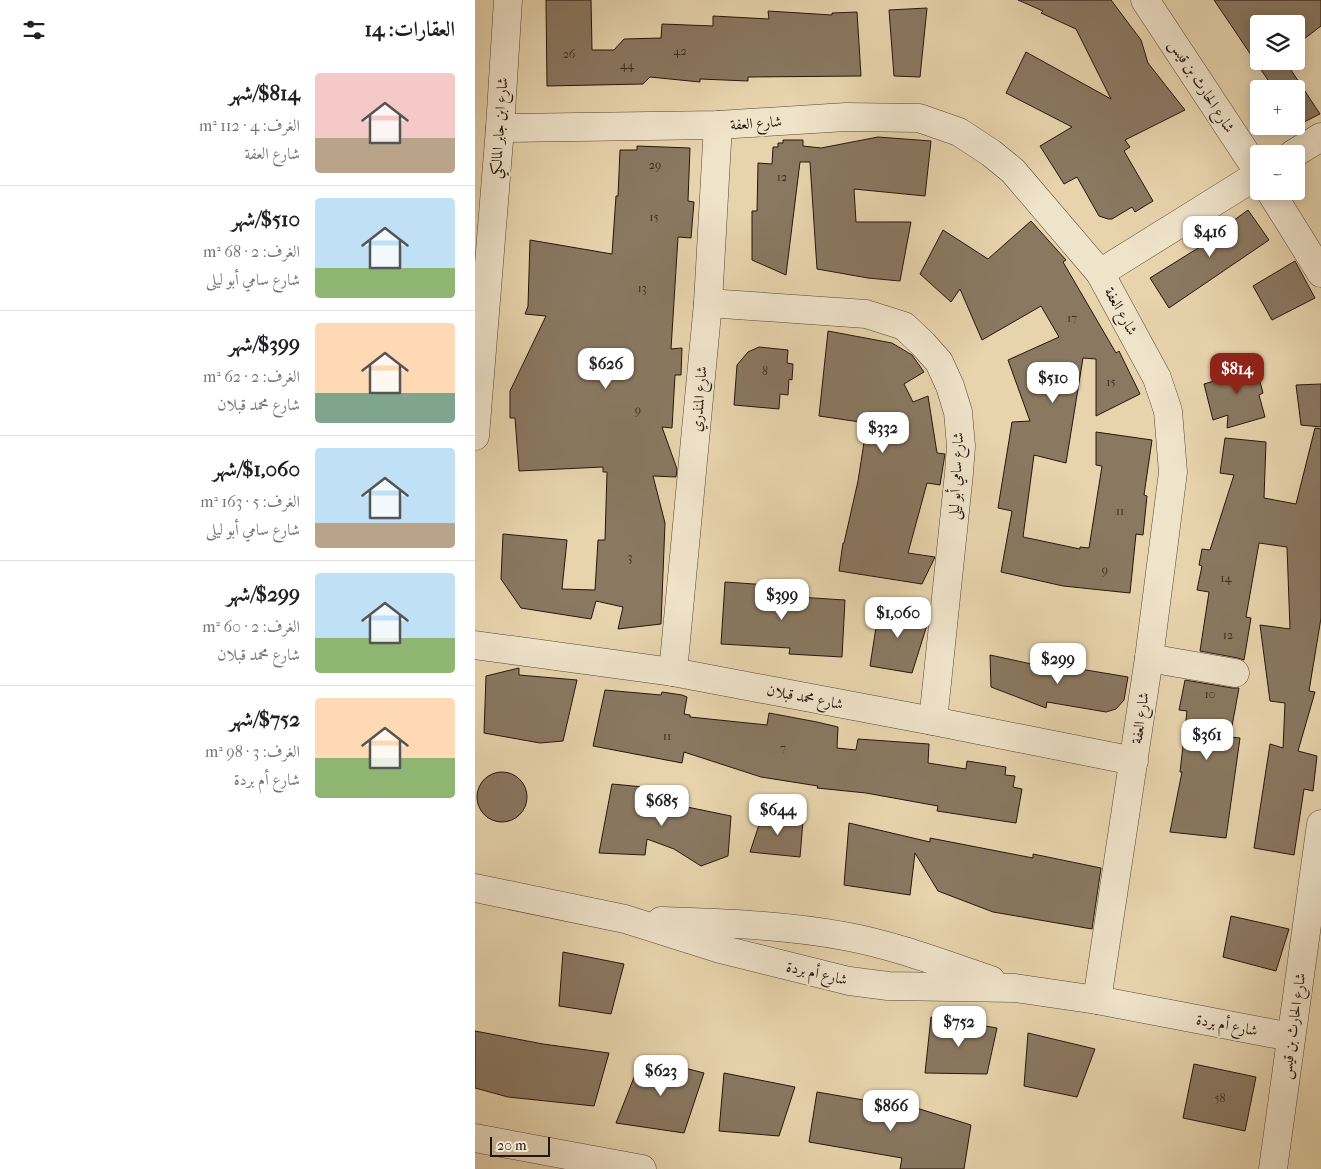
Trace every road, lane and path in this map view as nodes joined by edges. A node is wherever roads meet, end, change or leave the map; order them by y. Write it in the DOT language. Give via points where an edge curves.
graph roads {
  1 [pos="508,0"];
  2 [pos="1145,0"];
  3 [pos="718,125"];
  4 [pos="500,128"];
  5 [pos="1321,138"];
  6 [pos="1305,147"];
  7 [pos="1250,160"];
  8 [pos="1250,180"];
  9 [pos="1276,200"];
  10 [pos="1100,273"];
  11 [pos="1321,273"];
  12 [pos="708,303"];
  13 [pos="475,436"];
  14 [pos="475,645"];
  15 [pos="1149,658"];
  16 [pos="673,672"];
  17 [pos="1235,673"];
  18 [pos="933,721"];
  19 [pos="1134,761"];
  20 [pos="1321,824"];
  21 [pos="475,888"];
  22 [pos="625,919"];
  23 [pos="1015,988"];
  24 [pos="1097,1000"];
  25 [pos="1291,1037"];
  26 [pos="475,1138"];
  27 [pos="642,1169"];
  28 [pos="1273,1169"];
  1 -- 4 [label="street, شارع ابن جابر المالكي"];
  2 -- 7 [label="street, شارع الحارث بن قيس"];
  3 -- 4 [label="street, شارع العفة"];
  3 -- 10 [label="street, شارع العفة" via="846,117 919,118 959,132 1013,171"];
  3 -- 12 [label="street, شارع المنذري"];
  4 -- 13 [label="street, شارع ابن جابر المالكي"];
  5 -- 6 [label="street"];
  8 -- 10 [label="street"];
  9 -- 11 [label="street"];
  10 -- 15 [label="street, شارع العفة" via="1157,378 1168,411 1173,472"];
  12 -- 16 [label="street, شارع المنذري"];
  12 -- 18 [label="street, شارع سامي أبو ليلى" via="866,314 904,326 939,362 958,412 961,446"];
  14 -- 16 [label="street, شارع محمد قبلان"];
  15 -- 17 [label="street"];
  15 -- 19 [label="street, شارع العفة"];
  16 -- 18 [label="street, شارع محمد قبلان"];
  18 -- 19 [label="street, شارع محمد قبلان"];
  19 -- 24 [label="street, شارع العفة"];
  20 -- 25 [label="street, شارع الحارث بن قيس"];
  21 -- 22 [label="street, شارع أم بردة"];
  22 -- 23 [label="street, شارع أم بردة" via="751,926 845,936 929,959"];
  22 -- 23 [label="street, شارع أم بردة" via="720,949 849,981 888,986"];
  23 -- 24 [label="street, شارع أم بردة"];
  24 -- 25 [label="street, شارع أم بردة"];
  25 -- 28 [label="street, شارع الحارث بن قيس"];
  26 -- 27 [label="street"];
}
